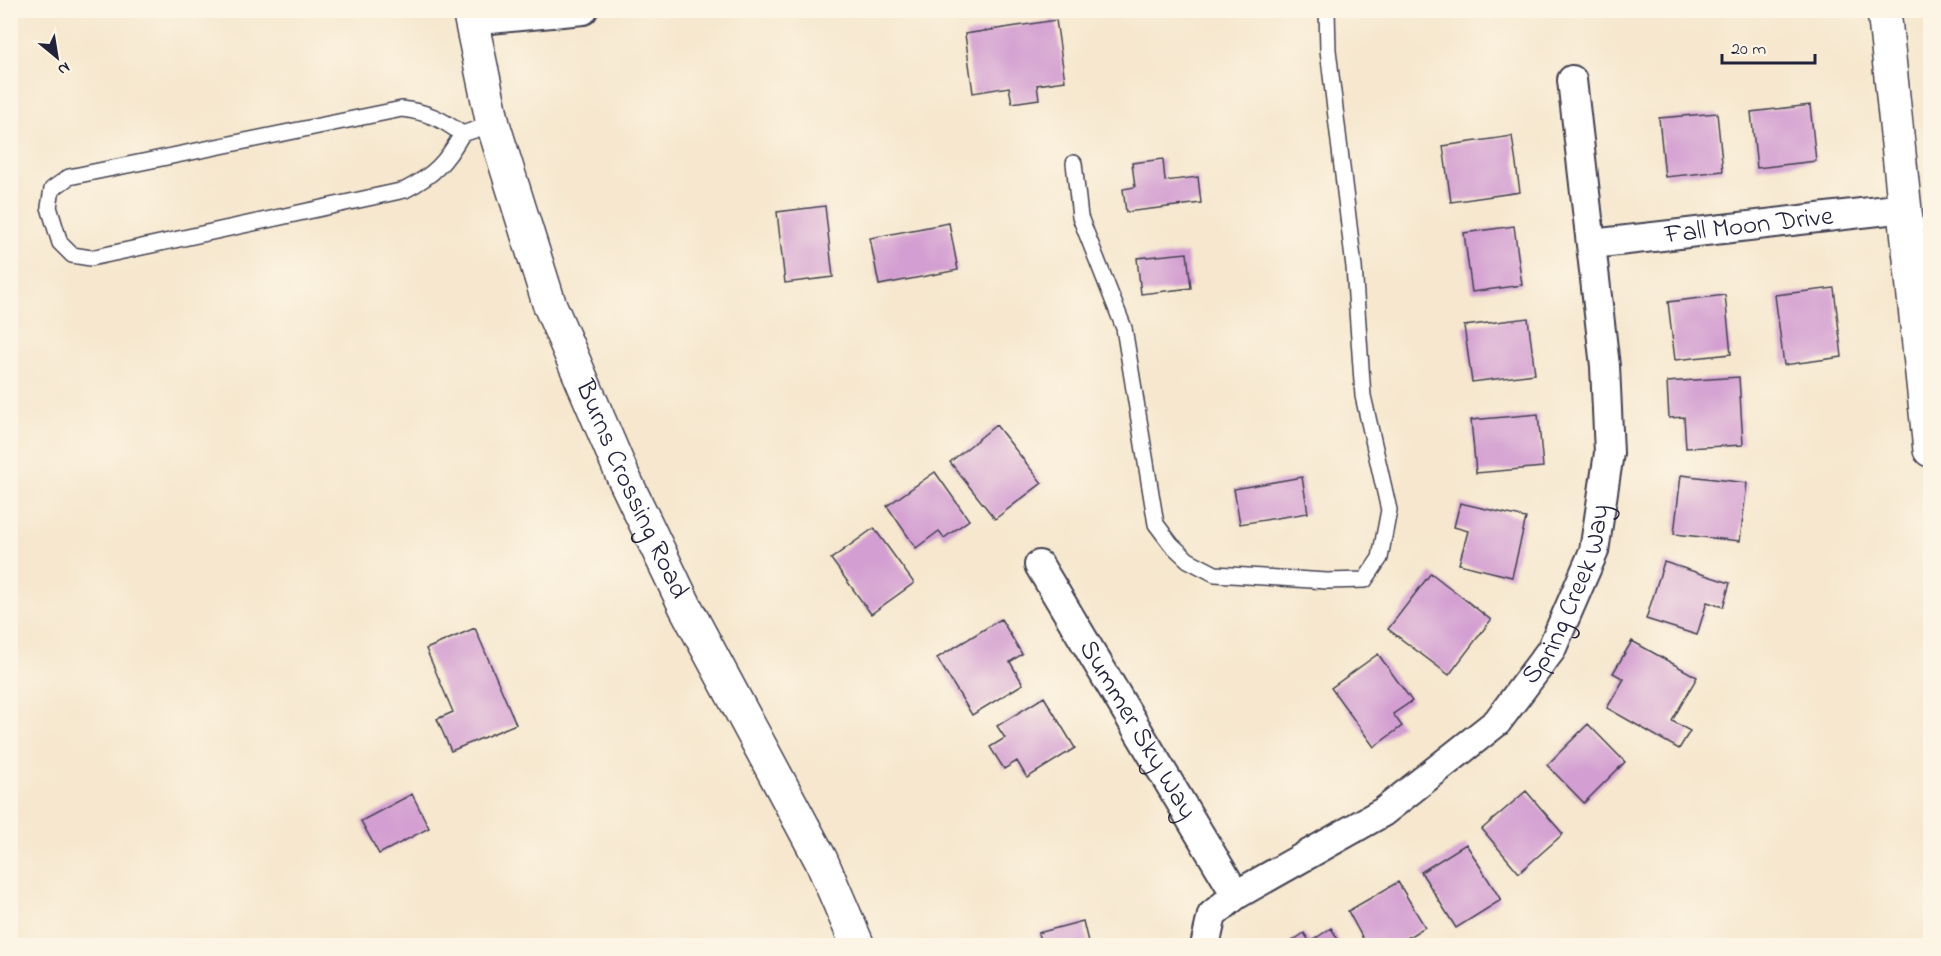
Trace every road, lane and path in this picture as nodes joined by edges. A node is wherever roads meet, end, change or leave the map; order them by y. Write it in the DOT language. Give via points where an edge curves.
graph roads {
  1 [pos="583,10"];
  2 [pos="1327,10"];
  3 [pos="1884,10"];
  4 [pos="470,16"];
  5 [pos="1572,80"];
  6 [pos="493,124"];
  7 [pos="462,134"];
  8 [pos="1074,163"];
  9 [pos="1905,208"];
  10 [pos="1592,244"];
  11 [pos="1926,360"];
  12 [pos="1930,450"];
  13 [pos="1040,565"];
  14 [pos="1236,895"];
  15 [pos="858,945"];
  16 [pos="1205,945"];
  1 -- 4 [label="street"];
  2 -- 8 [label="lane" via="1354,267 1363,396 1389,510 1380,558 1365,580 1215,574 1188,560 1156,524 1124,328 1080,217"];
  3 -- 9 [label="street"];
  4 -- 6 [label="street, Burns Crossing Road"];
  5 -- 10 [label="street, Spring Creek Way"];
  6 -- 7 [label="lane"];
  6 -- 15 [label="street, Burns Crossing Road" via="549,303 622,474 686,608 821,860"];
  7 -- 7 [label="lane" via="424,112 402,109 69,177 52,189 50,207 60,243 72,255 91,258 405,190 449,157"];
  9 -- 10 [label="street, Fall Moon Drive"];
  9 -- 11 [label="street"];
  10 -- 14 [label="street, Spring Creek Way" via="1605,366 1609,453 1594,551 1551,650 1497,722 1383,812"];
  11 -- 12 [label="street"];
  13 -- 14 [label="street, Summer Sky Way"];
  14 -- 16 [label="street, Spring Creek Way" via="1212,915"];
}
